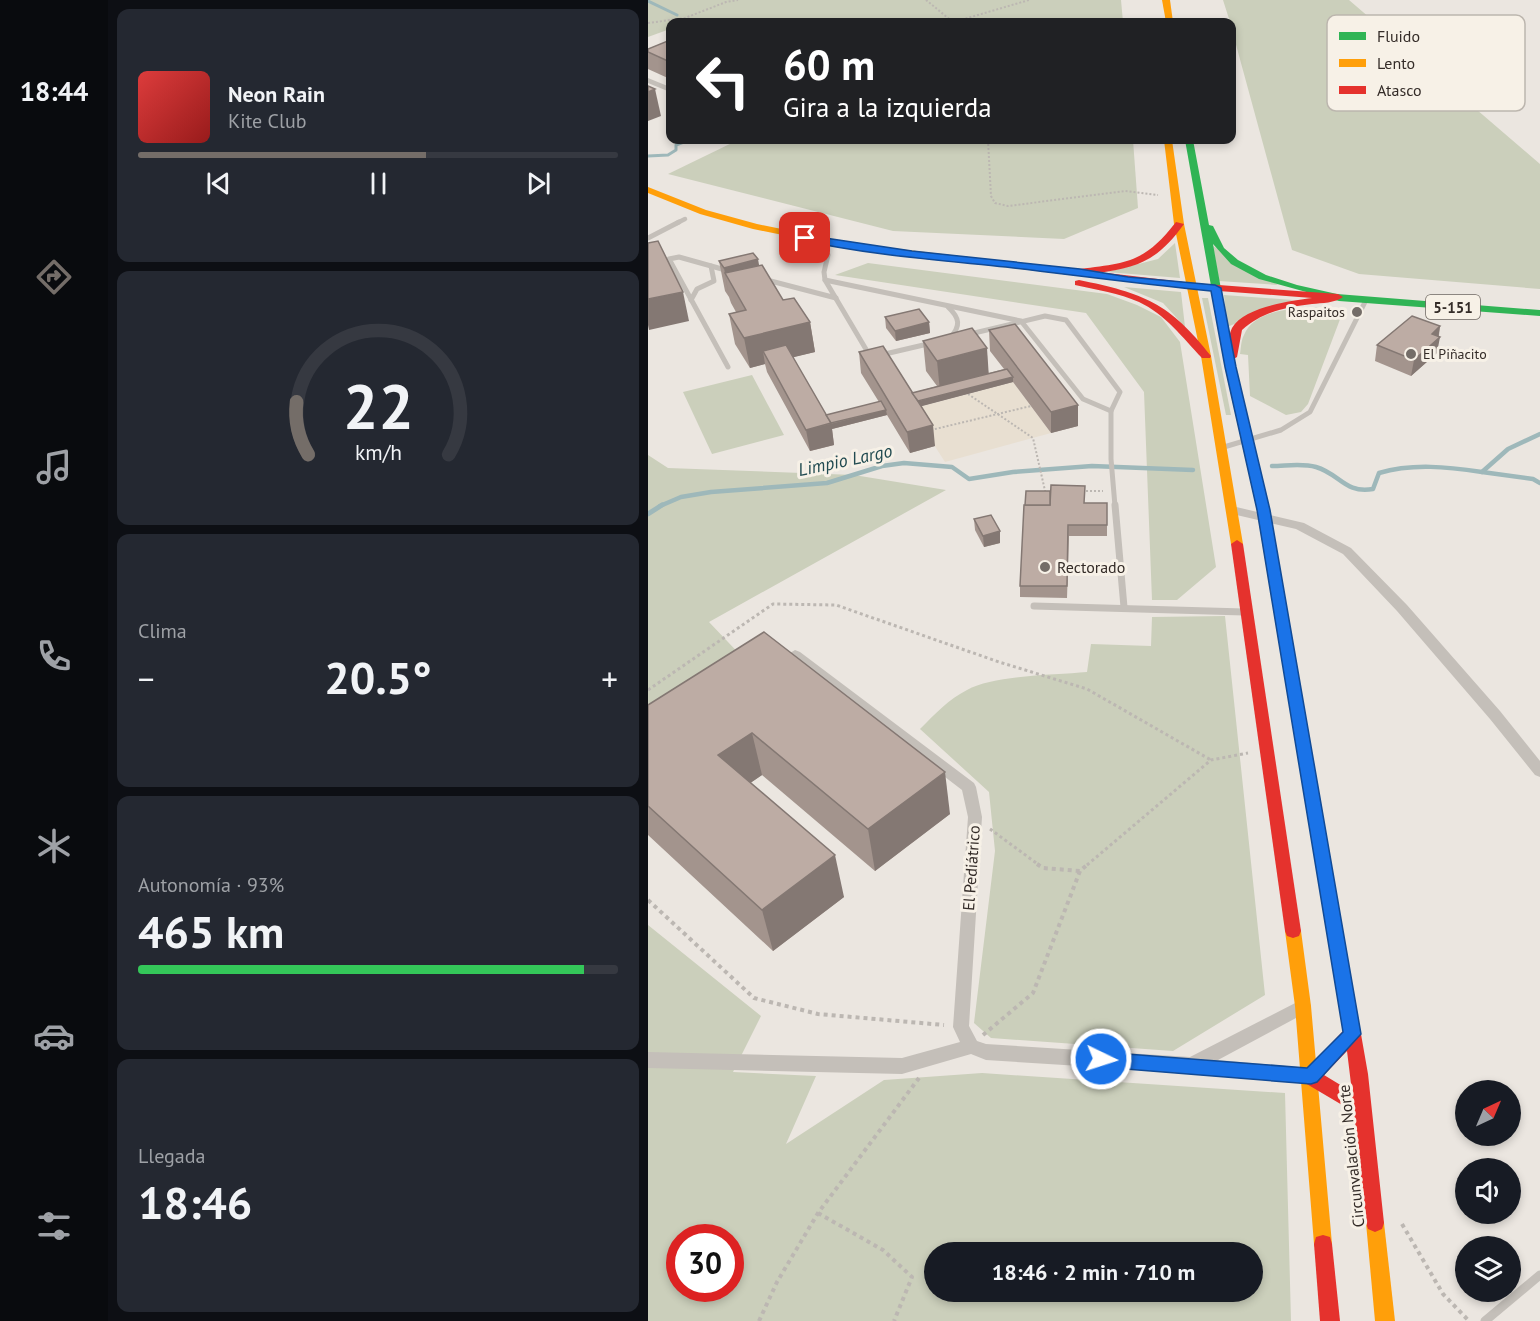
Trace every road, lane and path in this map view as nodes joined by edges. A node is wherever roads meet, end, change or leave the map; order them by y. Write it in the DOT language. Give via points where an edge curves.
graph roads {
  1 [pos="738,0"];
  2 [pos="926,0"];
  3 [pos="1029,0"];
  4 [pos="1166,0"];
  5 [pos="685,18"];
  6 [pos="949,18"];
  7 [pos="968,18"];
  8 [pos="1169,18"];
  9 [pos="666,21"];
  10 [pos="648,23"];
  11 [pos="648,80"];
  12 [pos="666,88"];
  13 [pos="988,144"];
  14 [pos="1168,144"];
  15 [pos="1190,144"];
  16 [pos="648,190"];
  17 [pos="1175,197"];
  18 [pos="648,204"];
  19 [pos="1201,210"];
  20 [pos="685,219"];
  21 [pos="1179,224"];
  22 [pos="648,238"];
  23 [pos="832,249"];
  24 [pos="711,266"];
  25 [pos="734,272"];
  26 [pos="757,278"];
  27 [pos="1079,278"];
  28 [pos="825,280"];
  29 [pos="1192,286"];
  30 [pos="1215,288"];
  31 [pos="836,298"];
  32 [pos="1339,298"];
  33 [pos="691,300"];
  34 [pos="1366,300"];
  35 [pos="946,305"];
  36 [pos="1540,313"];
  37 [pos="1022,321"];
  38 [pos="950,338"];
  39 [pos="1206,356"];
  40 [pos="728,367"];
  41 [pos="1230,367"];
  42 [pos="968,394"];
  43 [pos="1031,406"];
  44 [pos="1111,411"];
  45 [pos="998,414"];
  46 [pos="926,431"];
  47 [pos="1250,441"];
  48 [pos="1221,447"];
  49 [pos="1044,488"];
  50 [pos="1056,490"];
  51 [pos="1079,491"];
  52 [pos="1113,491"];
  53 [pos="1046,497"];
  54 [pos="1232,510"];
  55 [pos="1264,516"];
  56 [pos="1034,606"];
  57 [pos="1124,607"];
  58 [pos="1265,612"];
  59 [pos="765,674"];
  60 [pos="648,690"];
  61 [pos="1267,749"];
  62 [pos="1211,760"];
  63 [pos="1540,771"];
  64 [pos="975,817"];
  65 [pos="1080,871"];
  66 [pos="648,900"];
  67 [pos="1303,1006"];
  68 [pos="961,1027"];
  69 [pos="1352,1034"];
  70 [pos="970,1046"];
  71 [pos="944,1054"];
  72 [pos="648,1060"];
  73 [pos="1192,1065"];
  74 [pos="1311,1077"];
  75 [pos="1362,1107"];
  76 [pos="818,1213"];
  77 [pos="1397,1215"];
  78 [pos="1540,1275"];
  79 [pos="759,1321"];
  80 [pos="894,1321"];
  81 [pos="1330,1321"];
  82 [pos="1385,1321"];
  83 [pos="1469,1321"];
  84 [pos="1485,1321"];
  1 -- 5 [label="path"];
  2 -- 6 [label="path"];
  3 -- 7 [label="path"];
  4 -- 8 [label="main road"];
  9 -- 10 [label="path"];
  11 -- 12 [label="street"];
  13 -- 17 [label="path" via="991,196 995,203 1008,206 1125,191"];
  14 -- 17 [label="main road, Circunvalación Norte"];
  15 -- 19 [label="main road, Circunvalación Norte"];
  16 -- 23 [label="main road, 5-151" via="703,212"];
  17 -- 21 [label="main road, Circunvalación Norte"];
  18 -- 20 [label="main road, 5-151"];
  19 -- 30 [label="main road, Circunvalación Norte"];
  19 -- 32 [label="main road" via="1222,252 1240,265"];
  20 -- 22 [label="lane"];
  20 -- 23 [label="main road, 5-151" via="754,240"];
  21 -- 27 [label="main road" via="1159,252 1146,260"];
  21 -- 29 [label="main road, Circunvalación Norte"];
  23 -- 27 [label="main road, 5-151"];
  23 -- 28 [label="lane"];
  24 -- 25 [label="lane"];
  24 -- 33 [label="lane" via="714,281 697,289"];
  24 -- 33 [label="lane" via="679,257 669,259"];
  26 -- 31 [label="lane"];
  27 -- 29 [label="main road, 5-151"];
  27 -- 39 [label="main road" via="1151,304"];
  28 -- 31 [label="lane"];
  28 -- 35 [label="lane"];
  29 -- 30 [label="main road, 5-151"];
  29 -- 39 [label="main road, Circunvalación Norte"];
  30 -- 32 [label="main road, 5-151"];
  30 -- 41 [label="main road, Circunvalación Norte"];
  31 -- 38 [label="lane" via="867,351 885,354"];
  32 -- 34 [label="main road, 5-151"];
  32 -- 41 [label="main road" via="1264,310 1248,319 1236,332"];
  33 -- 40 [label="lane"];
  34 -- 36 [label="main road, 5-151"];
  34 -- 47 [label="lane" via="1310,412 1298,423"];
  35 -- 37 [label="lane"];
  35 -- 38 [label="lane" via="960,322"];
  37 -- 38 [label="lane"];
  37 -- 44 [label="lane" via="1083,399"];
  37 -- 44 [label="lane" via="1045,316 1066,320 1120,392"];
  39 -- 48 [label="main road, Circunvalación Norte"];
  41 -- 47 [label="main road, Circunvalación Norte"];
  42 -- 45 [label="path"];
  43 -- 45 [label="path"];
  44 -- 52 [label="lane"];
  45 -- 46 [label="path"];
  45 -- 49 [label="path" via="1033,438"];
  47 -- 48 [label="lane"];
  47 -- 55 [label="main road, Circunvalación Norte"];
  48 -- 54 [label="main road, Circunvalación Norte"];
  49 -- 50 [label="path"];
  49 -- 53 [label="path"];
  51 -- 52 [label="path"];
  52 -- 57 [label="lane"];
  54 -- 55 [label="street"];
  54 -- 58 [label="main road, Circunvalación Norte"];
  55 -- 58 [label="main road, Circunvalación Norte"];
  55 -- 63 [label="street" via="1310,529 1347,551 1480,698"];
  56 -- 57 [label="lane"];
  57 -- 58 [label="lane"];
  58 -- 61 [label="main road, Circunvalación Norte"];
  58 -- 69 [label="main road, Circunvalación Norte"];
  59 -- 64 [label="street, El Pediátrico" via="795,655 969,787"];
  60 -- 62 [label="path" via="773,604 836,605 1087,689"];
  61 -- 62 [label="path"];
  61 -- 67 [label="main road, Circunvalación Norte"];
  62 -- 65 [label="path"];
  64 -- 65 [label="path" via="1043,868"];
  64 -- 68 [label="street, El Pediátrico"];
  65 -- 70 [label="path" via="1033,993"];
  66 -- 68 [label="path" via="754,998 818,1014"];
  67 -- 73 [label="street"];
  67 -- 74 [label="main road, Circunvalación Norte"];
  68 -- 70 [label="street, El Pediátrico"];
  69 -- 74 [label="main road"];
  69 -- 75 [label="main road, Circunvalación Norte"];
  70 -- 71 [label="street"];
  70 -- 73 [label="street" via="986,1052"];
  71 -- 72 [label="street" via="902,1066"];
  71 -- 76 [label="path" via="918,1079"];
  73 -- 74 [label="street"];
  74 -- 75 [label="main road"];
  74 -- 81 [label="main road, Circunvalación Norte"];
  75 -- 82 [label="main road, Circunvalación Norte"];
  76 -- 79 [label="path"];
  76 -- 80 [label="path" via="884,1250 912,1277"];
  77 -- 83 [label="path" via="1443,1294"];
  78 -- 84 [label="lane"];
}
